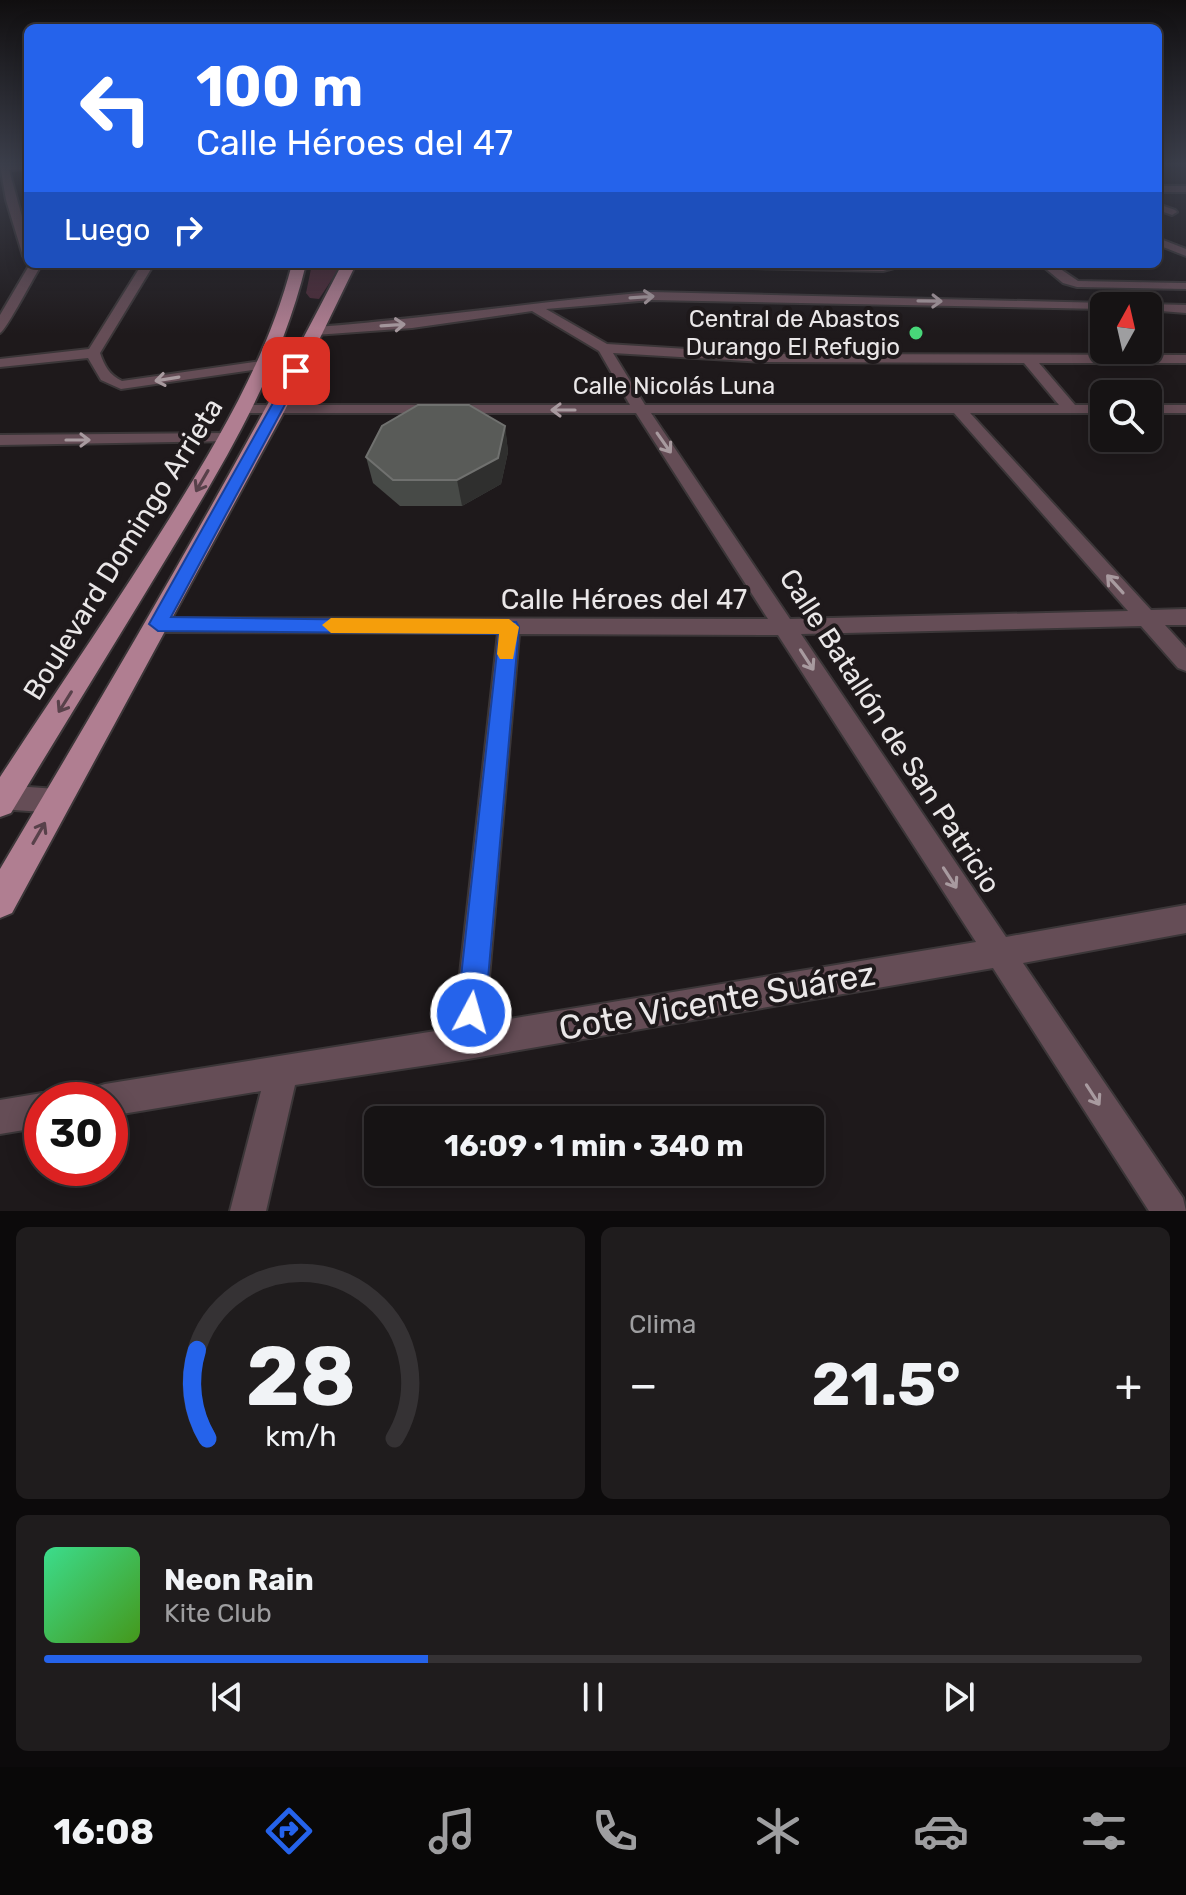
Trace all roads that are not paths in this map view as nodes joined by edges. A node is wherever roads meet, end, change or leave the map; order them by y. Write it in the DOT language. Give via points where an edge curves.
graph roads {
  1 [pos="1162,243"];
  2 [pos="1186,253"];
  3 [pos="28,268"];
  4 [pos="146,268"];
  5 [pos="300,268"];
  6 [pos="345,268"];
  7 [pos="1051,268"];
  8 [pos="1182,286"];
  9 [pos="1090,305"];
  10 [pos="1162,307"];
  11 [pos="308,309"];
  12 [pos="537,309"];
  13 [pos="1186,309"];
  14 [pos="3,315"];
  15 [pos="593,325"];
  16 [pos="93,353"];
  17 [pos="1186,359"];
  18 [pos="1029,360"];
  19 [pos="0,363"];
  20 [pos="268,364"];
  21 [pos="245,409"];
  22 [pos="1071,409"];
  23 [pos="1090,409"];
  24 [pos="276,410"];
  25 [pos="641,410"];
  26 [pos="959,410"];
  27 [pos="1162,410"];
  28 [pos="1184,411"];
  29 [pos="227,438"];
  30 [pos="0,440"];
  31 [pos="1145,617"];
  32 [pos="1186,617"];
  33 [pos="158,624"];
  34 [pos="509,627"];
  35 [pos="785,627"];
  36 [pos="1186,662"];
  37 [pos="1,800"];
  38 [pos="57,801"];
  39 [pos="0,901"];
  40 [pos="1186,919"];
  41 [pos="1000,954"];
  42 [pos="468,1043"];
  43 [pos="282,1071"];
  44 [pos="128,1096"];
  45 [pos="24,1113"];
  46 [pos="0,1117"];
  47 [pos="248,1211"];
  48 [pos="1170,1211"];
  1 -- 2 [label="street"];
  3 -- 14 [label="street"];
  4 -- 16 [label="street"];
  5 -- 11 [label="main road"];
  6 -- 11 [label="main road"];
  7 -- 8 [label="street" via="1077,284"];
  15 -- 9 [label="street, one-way" via="651,296"];
  10 -- 13 [label="street"];
  11 -- 12 [label="street, one-way"];
  11 -- 20 [label="main road, Boulevard Domingo Arrieta"];
  11 -- 24 [label="main road"];
  12 -- 15 [label="street"];
  12 -- 15 [label="street"];
  15 -- 18 [label="street" via="766,358"];
  15 -- 25 [label="street, Calle Batallón de San Patricio"];
  16 -- 19 [label="street"];
  20 -- 16 [label="street, one-way" via="121,385 97,367"];
  17 -- 18 [label="street"];
  18 -- 22 [label="street"];
  20 -- 21 [label="main road, Boulevard Domingo Arrieta"];
  21 -- 24 [label="street, Calle Nicolás Luna"];
  21 -- 29 [label="main road, Boulevard Domingo Arrieta"];
  22 -- 23 [label="street, Calle Nicolás Luna"];
  22 -- 26 [label="street, Calle Nicolás Luna"];
  25 -- 24 [label="street, Calle Nicolás Luna, one-way"];
  24 -- 33 [label="main road"];
  25 -- 26 [label="street, Calle Nicolás Luna"];
  25 -- 35 [label="street, Calle Batallón de San Patricio, one-way"];
  31 -- 26 [label="street, one-way"];
  27 -- 28 [label="street"];
  30 -- 29 [label="street, one-way"];
  29 -- 37 [label="main road, Boulevard Domingo Arrieta, one-way"];
  31 -- 32 [label="street, Calle Héroes del 47"];
  31 -- 35 [label="street, Calle Héroes del 47"];
  31 -- 36 [label="street"];
  33 -- 34 [label="street, Calle Héroes del 47"];
  33 -- 38 [label="main road"];
  34 -- 35 [label="street, Calle Héroes del 47"];
  34 -- 42 [label="street"];
  35 -- 41 [label="street, Calle Batallón de San Patricio, one-way"];
  37 -- 38 [label="street"];
  39 -- 38 [label="main road, one-way"];
  40 -- 41 [label="street, Cote Vicente Suárez"];
  41 -- 42 [label="street, Cote Vicente Suárez"];
  41 -- 48 [label="street, Calle Batallón de San Patricio, one-way"];
  42 -- 43 [label="street, Cote Vicente Suárez"];
  43 -- 44 [label="street, Cote Vicente Suárez"];
  43 -- 47 [label="street"];
  45 -- 46 [label="street"];
}
